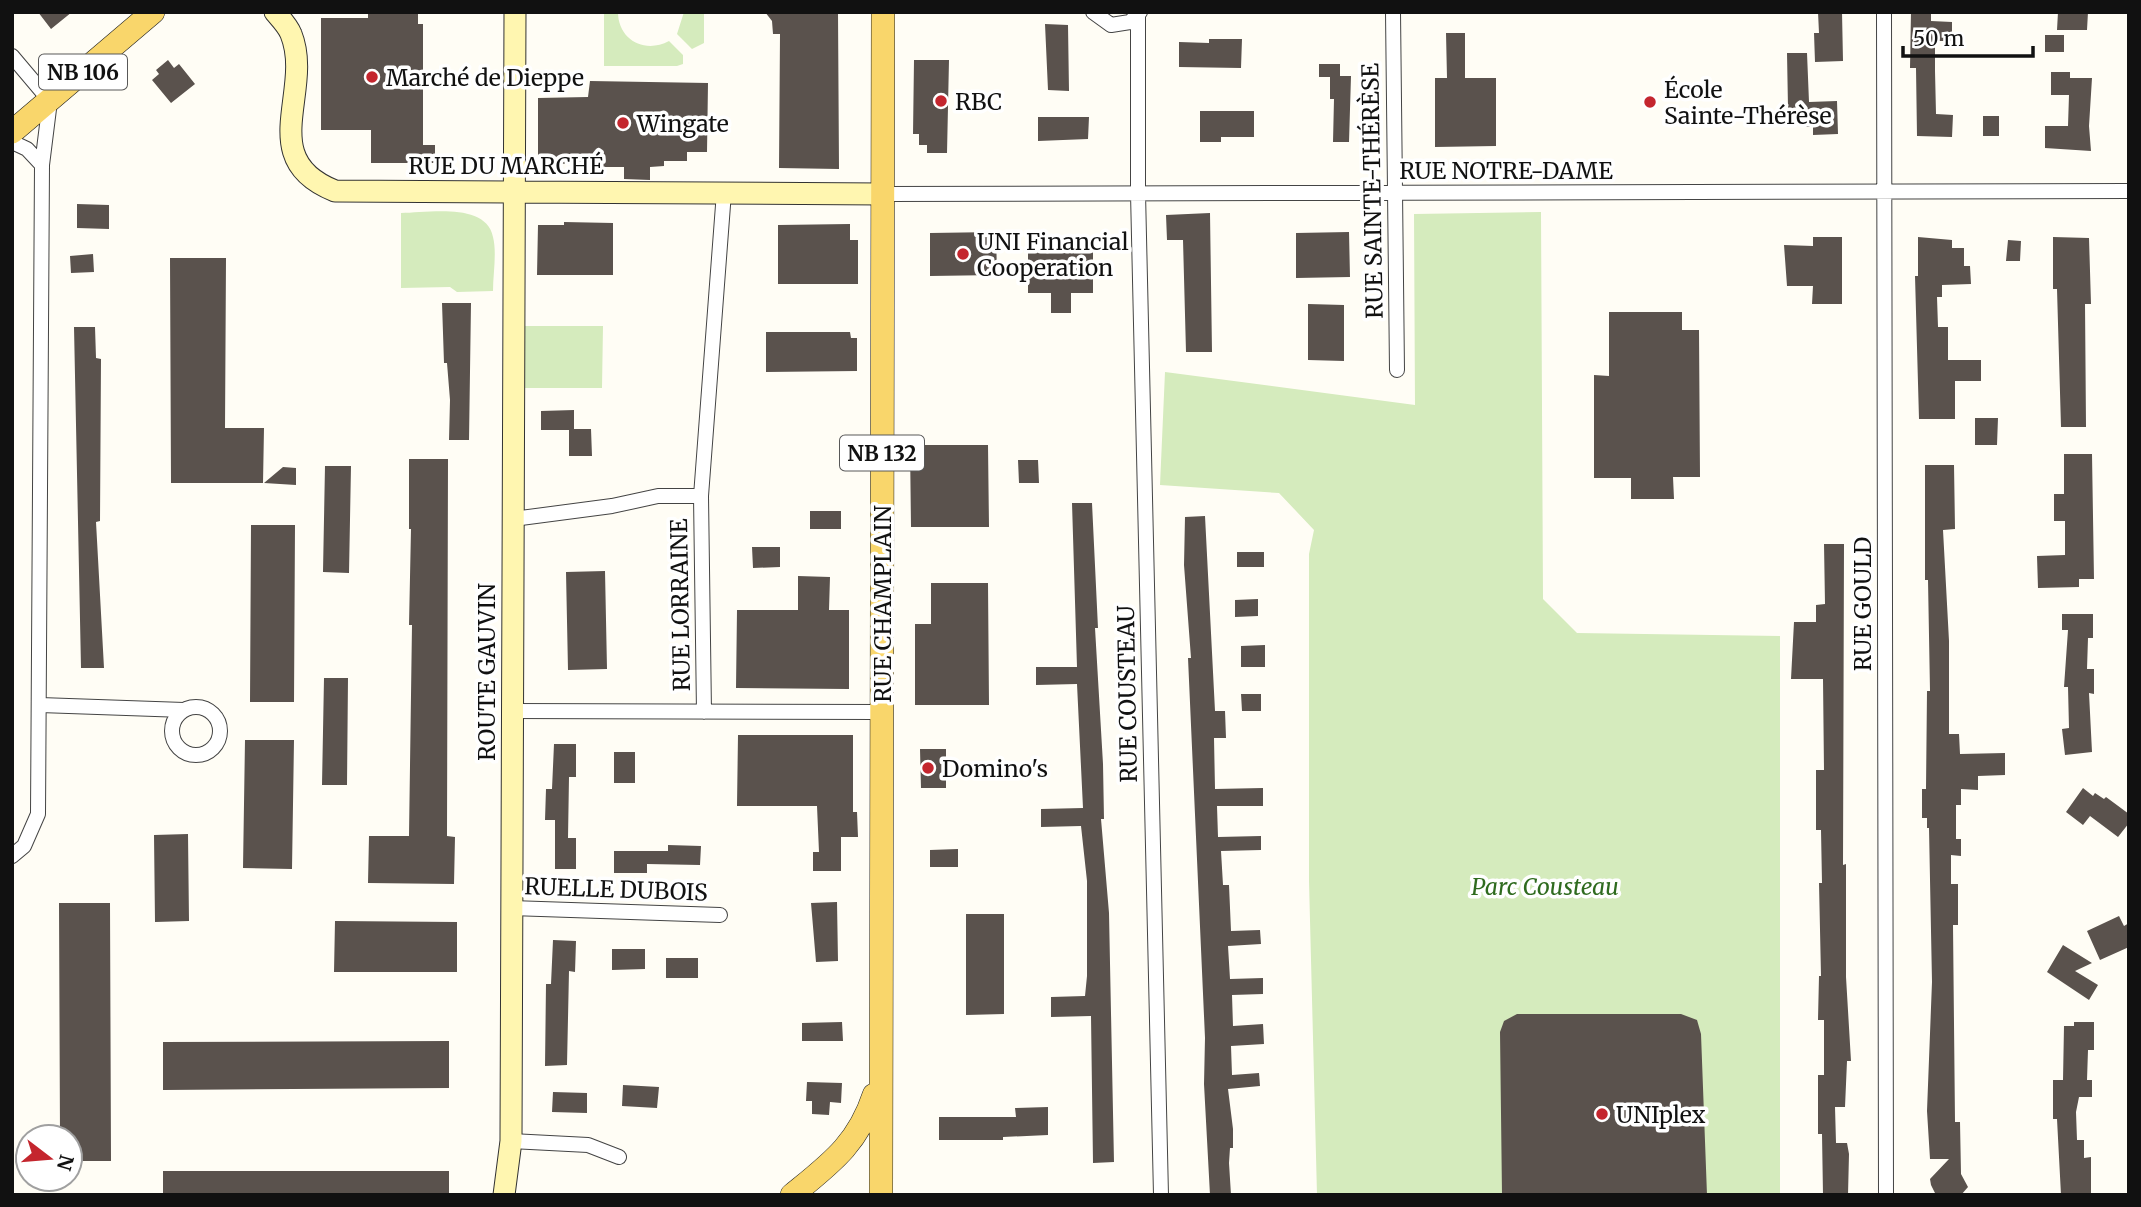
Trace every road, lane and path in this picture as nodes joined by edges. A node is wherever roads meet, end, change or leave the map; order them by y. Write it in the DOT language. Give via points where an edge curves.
graph roads {
  1 [pos="153,12"];
  2 [pos="275,12"];
  3 [pos="515,12"];
  4 [pos="883,12"];
  5 [pos="1093,12"];
  6 [pos="1393,12"];
  7 [pos="1884,12"];
  8 [pos="1139,14"];
  9 [pos="12,56"];
  10 [pos="50,101"];
  11 [pos="12,132"];
  12 [pos="12,142"];
  13 [pos="42,165"];
  14 [pos="1884,190"];
  15 [pos="514,191"];
  16 [pos="2129,191"];
  17 [pos="724,192"];
  18 [pos="1395,192"];
  19 [pos="1138,193"];
  20 [pos="883,194"];
  21 [pos="1397,370"];
  22 [pos="701,496"];
  23 [pos="513,519"];
  24 [pos="40,705"];
  25 [pos="184,710"];
  26 [pos="512,711"];
  27 [pos="704,712"];
  28 [pos="882,712"];
  29 [pos="12,856"];
  30 [pos="512,908"];
  31 [pos="720,915"];
  32 [pos="881,1072"];
  33 [pos="510,1147"];
  34 [pos="619,1157"];
  35 [pos="504,1195"];
  36 [pos="516,1195"];
  37 [pos="792,1195"];
  38 [pos="870,1195"];
  39 [pos="881,1195"];
  40 [pos="892,1195"];
  41 [pos="1161,1195"];
  42 [pos="1886,1195"];
  1 -- 10 [label="main road, NB 106"];
  2 -- 15 [label="street, RUE DU MARCHÉ" via="291,33 296,55 290,132 295,159 312,182 335,191"];
  3 -- 15 [label="street, ROUTE GAUVIN"];
  4 -- 20 [label="main road, RUE CHAMPLAIN / NB 132"];
  5 -- 8 [label="street" via="1111,25 1121,25"];
  6 -- 18 [label="street, RUE SAINTE-THÉRÈSE"];
  7 -- 14 [label="street, RUE GOULD"];
  8 -- 19 [label="street, RUE COUSTEAU"];
  9 -- 10 [label="street"];
  10 -- 11 [label="main road, NB 106"];
  10 -- 13 [label="street"];
  12 -- 13 [label="street" via="27,149"];
  13 -- 24 [label="street"];
  14 -- 16 [label="street, RUE NOTRE-DAME"];
  14 -- 18 [label="street, RUE NOTRE-DAME"];
  14 -- 42 [label="street, RUE GOULD"];
  15 -- 17 [label="street, RUE DU MARCHÉ"];
  15 -- 23 [label="street, ROUTE GAUVIN"];
  17 -- 20 [label="street, RUE DU MARCHÉ"];
  17 -- 22 [label="street"];
  18 -- 19 [label="street, RUE NOTRE-DAME"];
  18 -- 21 [label="street, RUE SAINTE-THÉRÈSE"];
  19 -- 20 [label="street, RUE NOTRE-DAME"];
  19 -- 41 [label="street, RUE COUSTEAU"];
  20 -- 28 [label="main road, RUE CHAMPLAIN / NB 132"];
  22 -- 23 [label="street, RUE LORRAINE" via="658,496"];
  22 -- 27 [label="street, RUE LORRAINE"];
  23 -- 26 [label="street, ROUTE GAUVIN"];
  24 -- 25 [label="street"];
  24 -- 29 [label="street" via="37,814 24,846"];
  26 -- 27 [label="street, RUE LORRAINE"];
  26 -- 30 [label="street, ROUTE GAUVIN"];
  27 -- 28 [label="street"];
  28 -- 32 [label="main road, RUE CHAMPLAIN / NB 132"];
  30 -- 31 [label="street, RUELLE DUBOIS"];
  30 -- 33 [label="street, ROUTE GAUVIN"];
  32 -- 37 [label="main road" via="865,1123 839,1156"];
  32 -- 39 [label="main road, RUE CHAMPLAIN / NB 132"];
  33 -- 34 [label="street" via="587,1146"];
  33 -- 35 [label="street, ROUTE GAUVIN"];
  33 -- 36 [label="street, ROUTE GAUVIN"];
  38 -- 39 [label="street"];
  39 -- 40 [label="street"];
}
